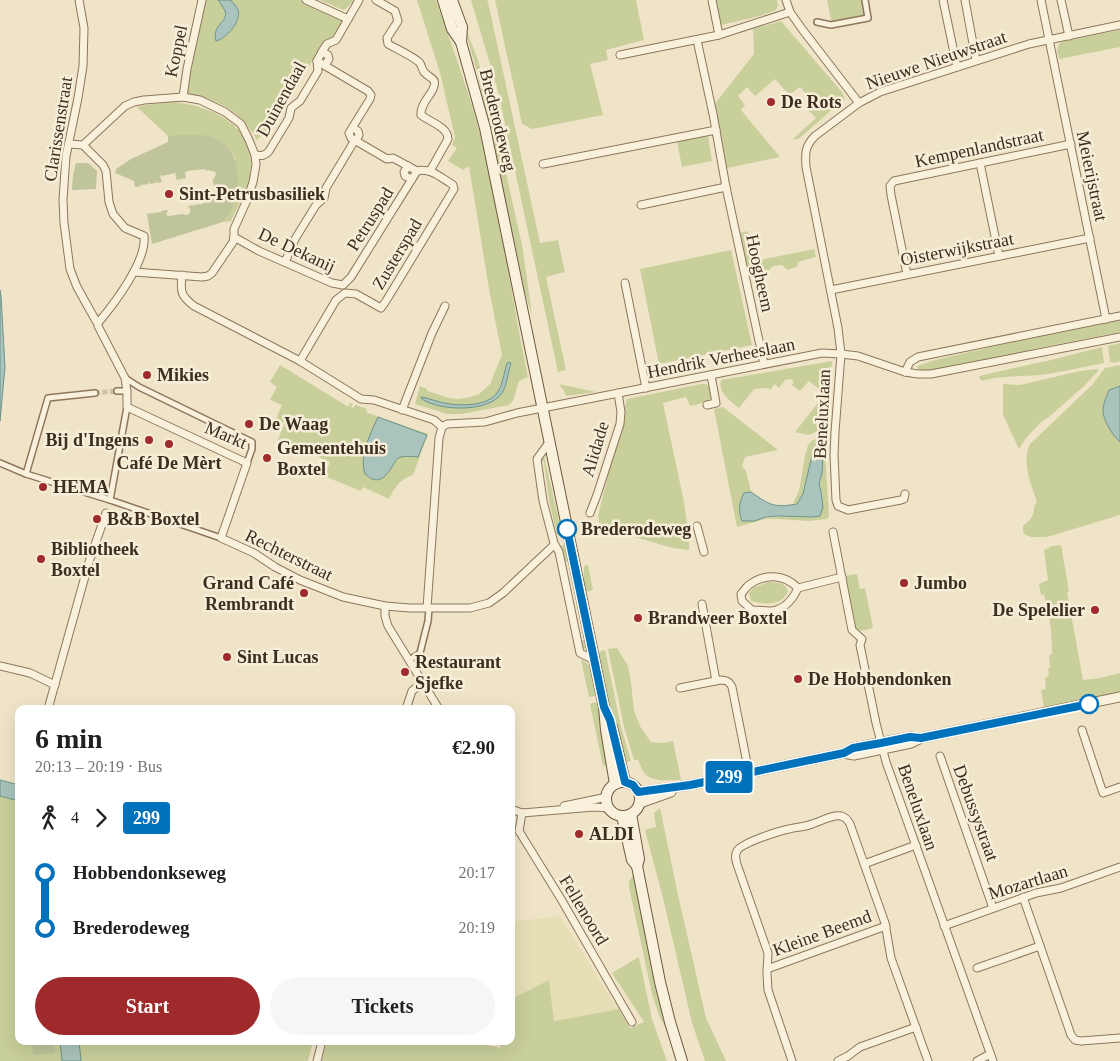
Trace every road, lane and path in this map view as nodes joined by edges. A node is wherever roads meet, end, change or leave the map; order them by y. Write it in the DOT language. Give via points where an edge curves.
graph roads {
  1 [pos="79,0"];
  2 [pos="202,0"];
  3 [pos="306,0"];
  4 [pos="359,0"];
  5 [pos="376,0"];
  6 [pos="443,0"];
  7 [pos="452,0"];
  8 [pos="712,0"];
  9 [pos="786,0"];
  10 [pos="865,0"];
  11 [pos="943,0"];
  12 [pos="965,0"];
  13 [pos="1040,0"];
  14 [pos="1061,0"];
  15 [pos="790,12"];
  16 [pos="348,19"];
  17 [pos="817,22"];
  18 [pos="1120,25"];
  19 [pos="719,35"];
  20 [pos="1068,36"];
  21 [pos="1048,39"];
  22 [pos="697,40"];
  23 [pos="461,42"];
  24 [pos="322,52"];
  25 [pos="620,55"];
  26 [pos="317,60"];
  27 [pos="976,60"];
  28 [pos="325,65"];
  29 [pos="957,67"];
  30 [pos="183,96"];
  31 [pos="859,103"];
  32 [pos="716,130"];
  33 [pos="355,140"];
  34 [pos="68,144"];
  35 [pos="1070,144"];
  36 [pos="83,145"];
  37 [pos="255,155"];
  38 [pos="980,163"];
  39 [pos="543,164"];
  40 [pos="408,166"];
  41 [pos="417,171"];
  42 [pos="430,171"];
  43 [pos="412,180"];
  44 [pos="726,187"];
  45 [pos="641,205"];
  46 [pos="234,237"];
  47 [pos="1090,238"];
  48 [pos="999,256"];
  49 [pos="285,262"];
  50 [pos="134,272"];
  51 [pos="907,274"];
  52 [pos="182,275"];
  53 [pos="348,281"];
  54 [pos="625,284"];
  55 [pos="831,290"];
  56 [pos="445,306"];
  57 [pos="1120,316"];
  58 [pos="1106,318"];
  59 [pos="98,323"];
  60 [pos="1120,337"];
  61 [pos="841,354"];
  62 [pos="300,361"];
  63 [pos="764,364"];
  64 [pos="905,372"];
  65 [pos="710,376"];
  66 [pos="124,378"];
  67 [pos="646,388"];
  68 [pos="127,390"];
  69 [pos="118,391"];
  70 [pos="95,393"];
  71 [pos="618,393"];
  72 [pos="707,405"];
  73 [pos="127,406"];
  74 [pos="543,409"];
  75 [pos="402,410"];
  76 [pos="442,427"];
  77 [pos="550,441"];
  78 [pos="0,463"];
  79 [pos="247,463"];
  80 [pos="26,474"];
  81 [pos="905,494"];
  82 [pos="110,500"];
  83 [pos="106,513"];
  84 [pos="590,513"];
  85 [pos="697,526"];
  86 [pos="833,532"];
  87 [pos="221,538"];
  88 [pos="554,545"];
  89 [pos="704,552"];
  90 [pos="842,577"];
  91 [pos="798,588"];
  92 [pos="702,604"];
  93 [pos="386,606"];
  94 [pos="428,608"];
  95 [pos="409,660"];
  96 [pos="594,660"];
  97 [pos="0,666"];
  98 [pos="716,681"];
  99 [pos="422,682"];
  100 [pos="55,685"];
  101 [pos="680,688"];
  102 [pos="1120,698"];
  103 [pos="49,705"];
  104 [pos="407,705"];
  105 [pos="436,705"];
  106 [pos="1082,730"];
  107 [pos="882,746"];
  108 [pos="940,756"];
  109 [pos="750,772"];
  110 [pos="620,783"];
  111 [pos="690,785"];
  112 [pos="1120,787"];
  113 [pos="638,792"];
  114 [pos="607,797"];
  115 [pos="640,803"];
  116 [pos="609,808"];
  117 [pos="515,810"];
  118 [pos="552,810"];
  119 [pos="522,813"];
  120 [pos="626,815"];
  121 [pos="916,844"];
  122 [pos="864,864"];
  123 [pos="1120,867"];
  124 [pos="1023,897"];
  125 [pos="993,908"];
  126 [pos="886,926"];
  127 [pos="944,926"];
  128 [pos="1040,946"];
  129 [pos="977,968"];
  130 [pos="767,969"];
  131 [pos="632,1022"];
  132 [pos="916,1027"];
  133 [pos="1120,1038"];
  134 [pos="321,1045"];
  135 [pos="991,1058"];
  136 [pos="317,1061"];
  137 [pos="682,1061"];
  138 [pos="792,1061"];
  139 [pos="838,1061"];
  140 [pos="928,1061"];
  141 [pos="977,1061"];
  1 -- 34 [label="street, Clarissenstraat" via="84,38 83,66"];
  2 -- 30 [label="street, Koppel"];
  3 -- 16 [label="street"];
  4 -- 16 [label="street, Duinendaal"];
  5 -- 42 [label="street" via="395,11 398,21 387,38 388,44 420,63 434,83 421,115 449,136"];
  6 -- 23 [label="main road, Brederodeweg" via="452,29"];
  7 -- 23 [label="main road, Brederodeweg" via="462,27"];
  8 -- 19 [label="street"];
  9 -- 15 [label="street"];
  10 -- 17 [label="street" via="868,18 830,25"];
  11 -- 29 [label="street"];
  12 -- 27 [label="street"];
  13 -- 21 [label="street, Meierijstraat"];
  14 -- 20 [label="street"];
  15 -- 19 [label="street"];
  15 -- 31 [label="street"];
  16 -- 24 [label="street, Duinendaal" via="336,40 327,44"];
  18 -- 20 [label="street, Nieuwe Nieuwstraat"];
  19 -- 22 [label="street"];
  20 -- 21 [label="street, Nieuwe Nieuwstraat"];
  21 -- 27 [label="street, Nieuwe Nieuwstraat"];
  21 -- 35 [label="street, Meierijstraat"];
  22 -- 25 [label="street"];
  22 -- 32 [label="street, Hoogheem"];
  23 -- 74 [label="main road, Brederodeweg" via="485,128"];
  24 -- 26 [label="street, Duinendaal"];
  24 -- 28 [label="street" via="329,59"];
  26 -- 28 [label="street"];
  26 -- 37 [label="street, Duinendaal" via="318,71 300,101 291,108 289,118 269,151 266,155"];
  27 -- 29 [label="street, Nieuwe Nieuwstraat"];
  28 -- 33 [label="street" via="371,95 349,134"];
  29 -- 31 [label="street, Nieuwe Nieuwstraat" via="889,89"];
  30 -- 36 [label="street, Koppel" via="144,100 125,106"];
  30 -- 37 [label="street, Duinendaal" via="225,112 240,124"];
  31 -- 55 [label="street, Nieuwe Nieuwstraat" via="815,136 809,142 805,155"];
  32 -- 39 [label="street"];
  32 -- 44 [label="street, Hoogheem"];
  33 -- 40 [label="street" via="387,159 394,158"];
  33 -- 49 [label="street" via="326,188 324,198 298,234"];
  34 -- 36 [label="street"];
  34 -- 59 [label="street, Clarissenstraat" via="63,200 70,269"];
  35 -- 38 [label="street, Kempenlandstraat"];
  35 -- 47 [label="street, Meierijstraat"];
  36 -- 50 [label="street" via="106,171 113,214 125,228 144,236 144,247"];
  37 -- 46 [label="street, Duinendaal" via="253,182 234,229"];
  38 -- 48 [label="street"];
  38 -- 51 [label="street, Kempenlandstraat" via="894,181 890,186"];
  40 -- 41 [label="street"];
  40 -- 43 [label="street" via="405,176"];
  41 -- 42 [label="street"];
  41 -- 43 [label="street, Petruspad"];
  42 -- 62 [label="street, Zusterspad" via="454,189 386,301 381,308 356,294 345,294 336,300"];
  43 -- 53 [label="street, Petruspad"];
  44 -- 45 [label="street"];
  44 -- 63 [label="street, Hoogheem"];
  46 -- 49 [label="street, De Dekanij"];
  46 -- 52 [label="street, Duinendaal" via="208,276"];
  47 -- 48 [label="street, Oisterwijkstraat"];
  47 -- 58 [label="street, Meierijstraat"];
  48 -- 51 [label="street, Oisterwijkstraat"];
  49 -- 53 [label="street, De Dekanij" via="332,284 343,285"];
  50 -- 52 [label="street, Duinendaal"];
  50 -- 59 [label="street" via="119,298"];
  51 -- 55 [label="street, Oisterwijkstraat"];
  52 -- 62 [label="street" via="182,294 187,301"];
  54 -- 67 [label="street"];
  55 -- 61 [label="street, Nieuwe Nieuwstraat"];
  56 -- 75 [label="street"];
  57 -- 58 [label="street"];
  58 -- 64 [label="street" via="918,357 910,362"];
  59 -- 66 [label="street, Clarissenstraat"];
  60 -- 64 [label="street, Hendrik Verheeslaan" via="931,374"];
  61 -- 63 [label="street, Hendrik Verheeslaan" via="822,353"];
  61 -- 64 [label="street, Hendrik Verheeslaan" via="858,356"];
  61 -- 81 [label="street, Beneluxlaan" via="834,432 838,506 848,510 901,500"];
  62 -- 75 [label="street" via="361,399"];
  63 -- 65 [label="street, Hendrik Verheeslaan"];
  65 -- 67 [label="street, Hendrik Verheeslaan"];
  65 -- 72 [label="street" via="716,403"];
  66 -- 68 [label="street"];
  66 -- 79 [label="street, Markt" via="252,442"];
  67 -- 71 [label="street, Hendrik Verheeslaan"];
  68 -- 69 [label="street"];
  68 -- 73 [label="street"];
  70 -- 80 [label="street" via="48,398"];
  71 -- 74 [label="street, Hendrik Verheeslaan"];
  71 -- 84 [label="street, Alidade" via="620,424"];
  73 -- 79 [label="street, Markt"];
  73 -- 82 [label="street"];
  74 -- 76 [label="street, Hendrik Verheeslaan" via="485,422"];
  74 -- 77 [label="main road, Brederodeweg"];
  75 -- 76 [label="street" via="434,420"];
  76 -- 94 [label="street"];
  77 -- 88 [label="street" via="537,459"];
  77 -- 96 [label="main road, Brederodeweg"];
  78 -- 80 [label="street, Rechterstraat"];
  79 -- 87 [label="street"];
  80 -- 82 [label="street, Rechterstraat"];
  82 -- 87 [label="street, Rechterstraat"];
  83 -- 100 [label="street"];
  85 -- 89 [label="street"];
  86 -- 90 [label="street, Beneluxlaan"];
  87 -- 93 [label="street, Rechterstraat" via="309,584 343,597"];
  88 -- 94 [label="street, Rechterstraat" via="488,602 470,608"];
  88 -- 96 [label="street" via="559,552 580,653"];
  90 -- 91 [label="street"];
  90 -- 107 [label="street, Beneluxlaan" via="852,630 862,638 860,645"];
  91 -- 91 [label="street" via="780,577 765,577 748,585 742,601 752,610 772,611 794,598"];
  92 -- 98 [label="street"];
  93 -- 94 [label="street, Rechterstraat"];
  93 -- 95 [label="street" via="388,626"];
  94 -- 95 [label="street" via="420,653"];
  95 -- 99 [label="street"];
  96 -- 110 [label="main road, Brederodeweg" via="610,720"];
  97 -- 100 [label="street" via="30,673"];
  98 -- 101 [label="street"];
  98 -- 109 [label="street" via="725,680 732,686"];
  99 -- 104 [label="street" via="412,691"];
  99 -- 105 [label="street"];
  100 -- 103 [label="street"];
  102 -- 107 [label="street" via="921,738 910,737"];
  106 -- 112 [label="street" via="1103,793"];
  107 -- 109 [label="street" via="853,748 844,753"];
  107 -- 121 [label="street, Beneluxlaan"];
  108 -- 125 [label="street, Debussystraat"];
  109 -- 111 [label="street"];
  110 -- 113 [label="main road" via="633,785"];
  110 -- 114 [label="main road" via="609,790"];
  111 -- 113 [label="street"];
  111 -- 115 [label="street"];
  113 -- 115 [label="main road"];
  114 -- 116 [label="main road"];
  114 -- 118 [label="street"];
  115 -- 120 [label="main road"];
  116 -- 118 [label="street"];
  116 -- 120 [label="main road" via="612,812"];
  117 -- 119 [label="street"];
  118 -- 119 [label="street"];
  119 -- 131 [label="street, Fellenoord" via="519,831"];
  120 -- 137 [label="main road" via="632,860 637,866 660,982"];
  121 -- 122 [label="street"];
  121 -- 127 [label="street, Beneluxlaan"];
  122 -- 126 [label="street, Kleine Beemd"];
  122 -- 130 [label="street, Kleine Beemd" via="850,824 842,816 790,828 740,847 736,860 768,953"];
  123 -- 124 [label="street, Mozartlaan" via="1061,888"];
  124 -- 125 [label="street, Mozartlaan"];
  124 -- 128 [label="street"];
  125 -- 127 [label="street, Mozartlaan"];
  126 -- 130 [label="street, Kleine Beemd"];
  126 -- 132 [label="street, Kleine Beemd" via="889,950"];
  127 -- 135 [label="street, Beneluxlaan"];
  128 -- 129 [label="street"];
  128 -- 133 [label="street" via="1075,1040"];
  130 -- 138 [label="street, Kleine Beemd" via="768,990"];
  132 -- 139 [label="street" via="860,1047"];
  132 -- 140 [label="street, Kleine Beemd"];
  134 -- 136 [label="street"];
  135 -- 141 [label="street"];
}
